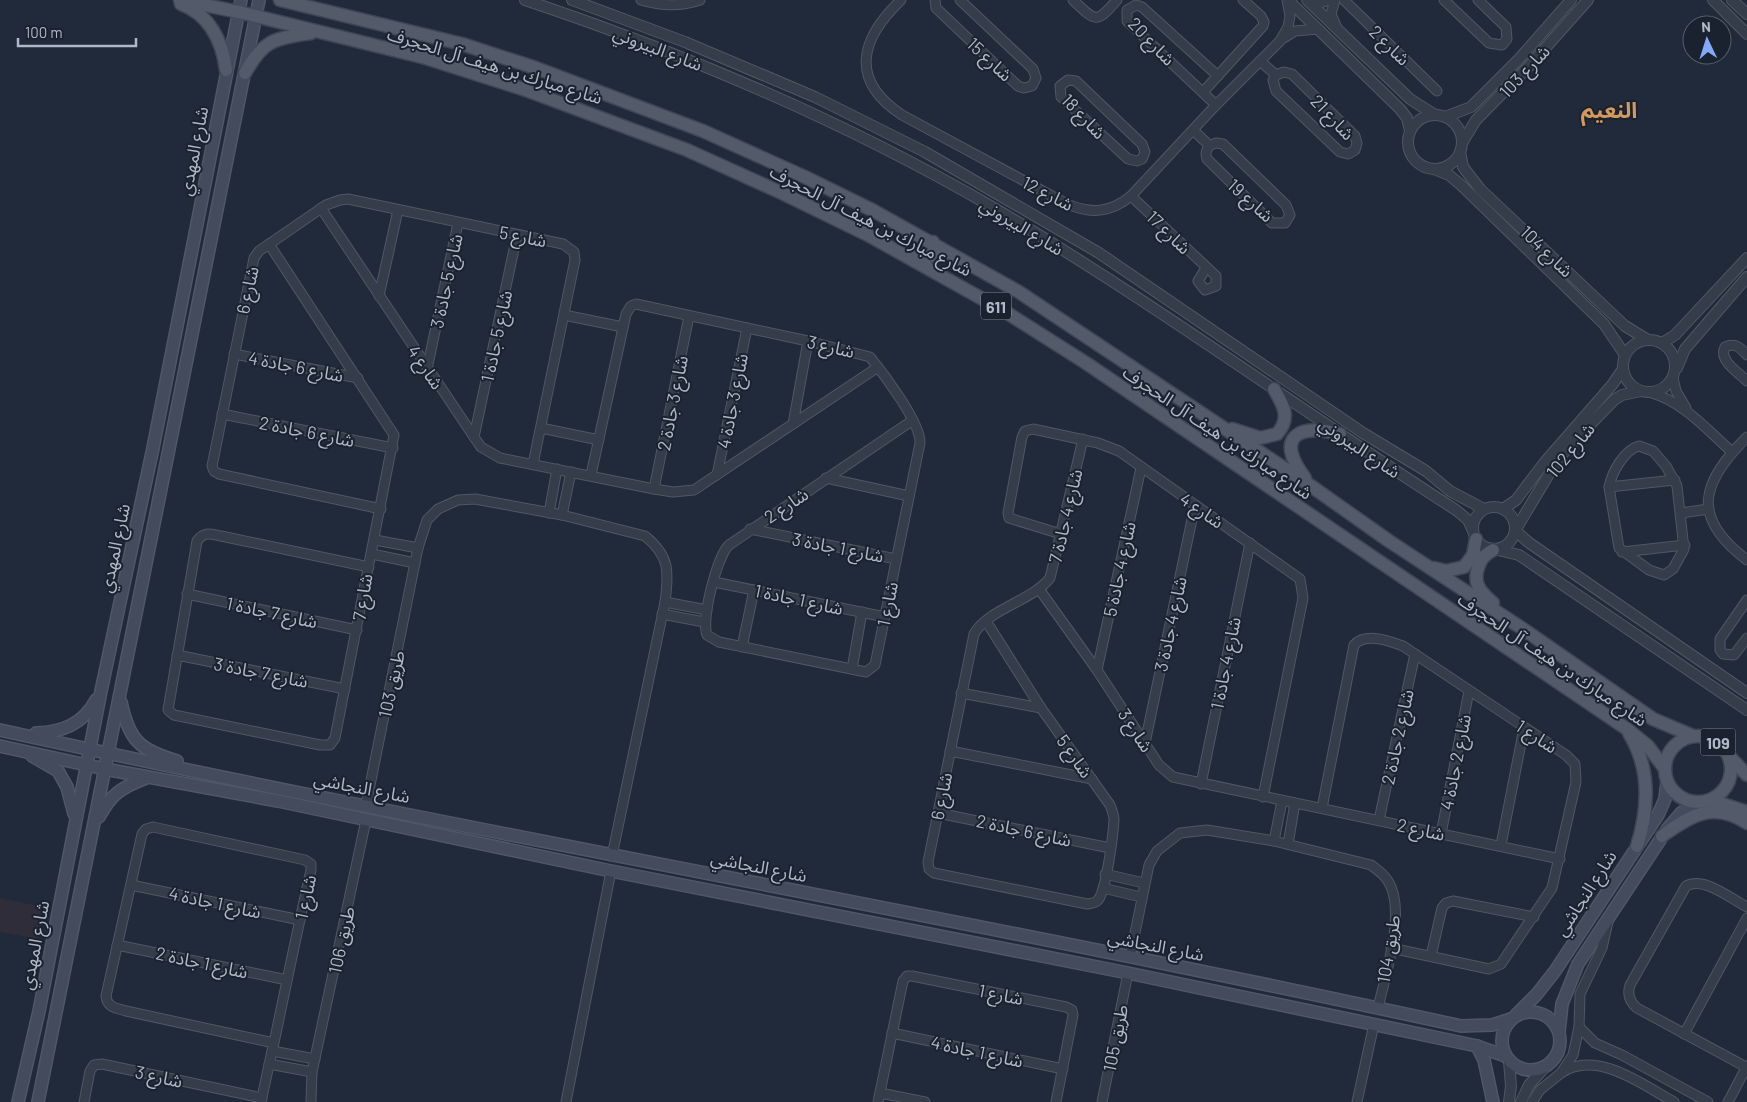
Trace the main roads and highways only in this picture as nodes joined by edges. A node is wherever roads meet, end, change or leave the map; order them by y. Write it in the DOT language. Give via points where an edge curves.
graph roads {
  1 [pos="172,0"];
  2 [pos="180,0"];
  3 [pos="259,0"];
  4 [pos="280,0"];
  5 [pos="310,0"];
  6 [pos="240,6"];
  7 [pos="256,16"];
  8 [pos="360,19"];
  9 [pos="317,32"];
  10 [pos="226,70"];
  11 [pos="245,73"];
  12 [pos="863,233"];
  13 [pos="933,242"];
  14 [pos="1062,321"];
  15 [pos="1042,335"];
  16 [pos="1274,389"];
  17 [pos="1216,423"];
  18 [pos="1340,434"];
  19 [pos="156,435"];
  20 [pos="167,455"];
  21 [pos="1311,486"];
  22 [pos="144,487"];
  23 [pos="157,505"];
  24 [pos="1474,535"];
  25 [pos="1388,541"];
  26 [pos="1495,550"];
  27 [pos="1523,629"];
  28 [pos="101,691"];
  29 [pos="119,696"];
  30 [pos="1627,729"];
  31 [pos="0,730"];
  32 [pos="19,734"];
  33 [pos="1693,736"];
  34 [pos="0,746"];
  35 [pos="90,750"];
  36 [pos="24,751"];
  37 [pos="108,754"];
  38 [pos="1730,757"];
  39 [pos="87,764"];
  40 [pos="105,769"];
  41 [pos="212,774"];
  42 [pos="1666,775"];
  43 [pos="1747,775"];
  44 [pos="147,778"];
  45 [pos="1704,801"];
  46 [pos="1747,812"];
  47 [pos="74,823"];
  48 [pos="1747,823"];
  49 [pos="94,825"];
  50 [pos="498,832"];
  51 [pos="1662,836"];
  52 [pos="526,838"];
  53 [pos="1637,846"];
  54 [pos="496,847"];
  55 [pos="522,852"];
  56 [pos="719,876"];
  57 [pos="743,881"];
  58 [pos="715,892"];
  59 [pos="739,897"];
  60 [pos="1270,986"];
  61 [pos="1293,990"];
  62 [pos="1266,1002"];
  63 [pos="1290,1007"];
  64 [pos="39,1011"];
  65 [pos="1514,1017"];
  66 [pos="55,1022"];
  67 [pos="1559,1032"];
  68 [pos="31,1041"];
  69 [pos="1477,1046"];
  70 [pos="46,1056"];
  71 [pos="1507,1059"];
  72 [pos="18,1102"];
  73 [pos="38,1102"];
  74 [pos="1493,1102"];
  1 -- 10 [label="main road" via="202,16 215,32 224,50"];
  2 -- 6 [label="main road, شارع مبارك بن هيف آل الحجرف / 611"];
  3 -- 7 [label="main road, شارع المهدي"];
  4 -- 8 [label="main road, شارع مبارك بن هيف آل الحجرف / 611"];
  5 -- 8 [label="main road"];
  6 -- 7 [label="main road, شارع مبارك بن هيف آل الحجرف / 611"];
  6 -- 10 [label="main road, شارع المهدي"];
  7 -- 9 [label="main road, شارع مبارك بن هيف آل الحجرف / 611"];
  7 -- 11 [label="main road, شارع المهدي"];
  8 -- 13 [label="main road, شارع مبارك بن هيف آل الحجرف / 611" via="462,44 536,68 703,131 806,177"];
  9 -- 11 [label="main road" via="266,44"];
  9 -- 12 [label="main road, شارع مبارك بن هيف آل الحجرف / 611" via="426,58 601,117 687,150"];
  10 -- 19 [label="main road, شارع المهدي"];
  11 -- 20 [label="main road, شارع المهدي"];
  12 -- 13 [label="main road" via="926,258 934,253"];
  12 -- 15 [label="main road, شارع مبارك بن هيف آل الحجرف / 611"];
  13 -- 14 [label="main road, شارع مبارك بن هيف آل الحجرف / 611"];
  14 -- 15 [label="main road" via="1050,317 1042,321"];
  14 -- 17 [label="main road, شارع مبارك بن هيف آل الحجرف / 611"];
  15 -- 30 [label="main road, شارع مبارك بن هيف آل الحجرف / 611"];
  16 -- 17 [label="main road" via="1285,408 1286,418 1277,434 1260,438"];
  17 -- 21 [label="main road, شارع مبارك بن هيف آل الحجرف / 611"];
  18 -- 21 [label="main road" via="1310,429 1291,444 1292,458"];
  19 -- 20 [label="main road" via="160,451"];
  19 -- 22 [label="main road, شارع المهدي"];
  20 -- 23 [label="main road, شارع المهدي"];
  21 -- 25 [label="main road, شارع مبارك بن هيف آل الحجرف / 611"];
  22 -- 23 [label="main road" via="153,490"];
  22 -- 28 [label="main road, شارع المهدي"];
  23 -- 29 [label="main road, شارع المهدي"];
  24 -- 25 [label="main road" via="1473,555 1464,568 1446,571"];
  25 -- 27 [label="main road, شارع مبارك بن هيف آل الحجرف / 611"];
  26 -- 27 [label="main road" via="1482,558 1475,575 1477,585 1482,594"];
  27 -- 33 [label="main road, شارع مبارك بن هيف آل الحجرف / 611" via="1653,719"];
  28 -- 32 [label="main road" via="90,711 67,729"];
  28 -- 35 [label="main road, شارع المهدي"];
  29 -- 37 [label="main road, شارع المهدي"];
  29 -- 41 [label="main road" via="127,727 137,743 154,754"];
  30 -- 42 [label="main road, شارع مبارك بن هيف آل الحجرف / 611" via="1648,746"];
  30 -- 53 [label="main road" via="1645,778 1645,812"];
  31 -- 32 [label="main road, شارع النجاشي"];
  32 -- 35 [label="main road, شارع النجاشي"];
  33 -- 38 [label="main road, 109" via="1718,742"];
  33 -- 42 [label="main road, 109" via="1671,750"];
  34 -- 36 [label="main road, شارع النجاشي"];
  35 -- 37 [label="main road, شارع النجاشي"];
  35 -- 39 [label="main road, شارع المهدي"];
  36 -- 39 [label="main road, شارع النجاشي"];
  36 -- 47 [label="main road" via="58,771 71,800"];
  37 -- 40 [label="main road, شارع المهدي"];
  37 -- 41 [label="main road, شارع النجاشي"];
  38 -- 43 [label="main road"];
  38 -- 45 [label="main road, 109" via="1729,783 1722,793"];
  39 -- 40 [label="main road, شارع النجاشي"];
  39 -- 47 [label="main road, شارع المهدي"];
  40 -- 44 [label="main road, شارع النجاشي"];
  40 -- 49 [label="main road, شارع المهدي"];
  41 -- 50 [label="main road, شارع النجاشي"];
  42 -- 45 [label="main road" via="1679,796"];
  42 -- 53 [label="main road, شارع النجاشي" via="1662,807"];
  44 -- 49 [label="main road" via="111,797"];
  44 -- 54 [label="main road, شارع النجاشي" via="278,801"];
  45 -- 46 [label="main road"];
  45 -- 51 [label="main road, شارع النجاشي" via="1681,813"];
  47 -- 64 [label="main road, شارع المهدي"];
  48 -- 51 [label="main road" via="1730,814 1709,812 1685,821"];
  49 -- 66 [label="main road, شارع المهدي"];
  50 -- 52 [label="main road, شارع النجاشي"];
  50 -- 54 [label="main road" via="500,841"];
  51 -- 67 [label="main road, شارع النجاشي" via="1572,977 1562,1004"];
  52 -- 55 [label="main road" via="520,846"];
  52 -- 56 [label="main road, شارع النجاشي"];
  53 -- 65 [label="main road, شارع النجاشي" via="1546,983"];
  54 -- 55 [label="main road, شارع النجاشي"];
  55 -- 58 [label="main road, شارع النجاشي"];
  56 -- 57 [label="main road, شارع النجاشي"];
  56 -- 58 [label="main road" via="722,886"];
  57 -- 59 [label="main road" via="738,886"];
  57 -- 60 [label="main road, شارع النجاشي"];
  58 -- 59 [label="main road, شارع النجاشي"];
  59 -- 62 [label="main road, شارع النجاشي"];
  60 -- 61 [label="main road, شارع النجاشي"];
  60 -- 62 [label="main road" via="1272,996"];
  61 -- 63 [label="main road" via="1288,998"];
  61 -- 65 [label="main road, شارع النجاشي" via="1461,1026 1492,1025"];
  62 -- 63 [label="main road, شارع النجاشي"];
  63 -- 69 [label="main road, شارع النجاشي"];
  64 -- 66 [label="main road" via="43,1026"];
  64 -- 68 [label="main road, شارع المهدي"];
  65 -- 67 [label="main road" via="1529,1011 1542,1014 1553,1021"];
  65 -- 71 [label="main road" via="1501,1036"];
  66 -- 70 [label="main road, شارع المهدي"];
  67 -- 71 [label="main road" via="1558,1052 1546,1066 1526,1070"];
  68 -- 70 [label="main road" via="40,1036 47,1040"];
  68 -- 72 [label="main road, شارع المهدي"];
  69 -- 71 [label="main road, شارع النجاشي"];
  69 -- 74 [label="main road" via="1484,1060"];
  70 -- 73 [label="main road, شارع المهدي"];
}
